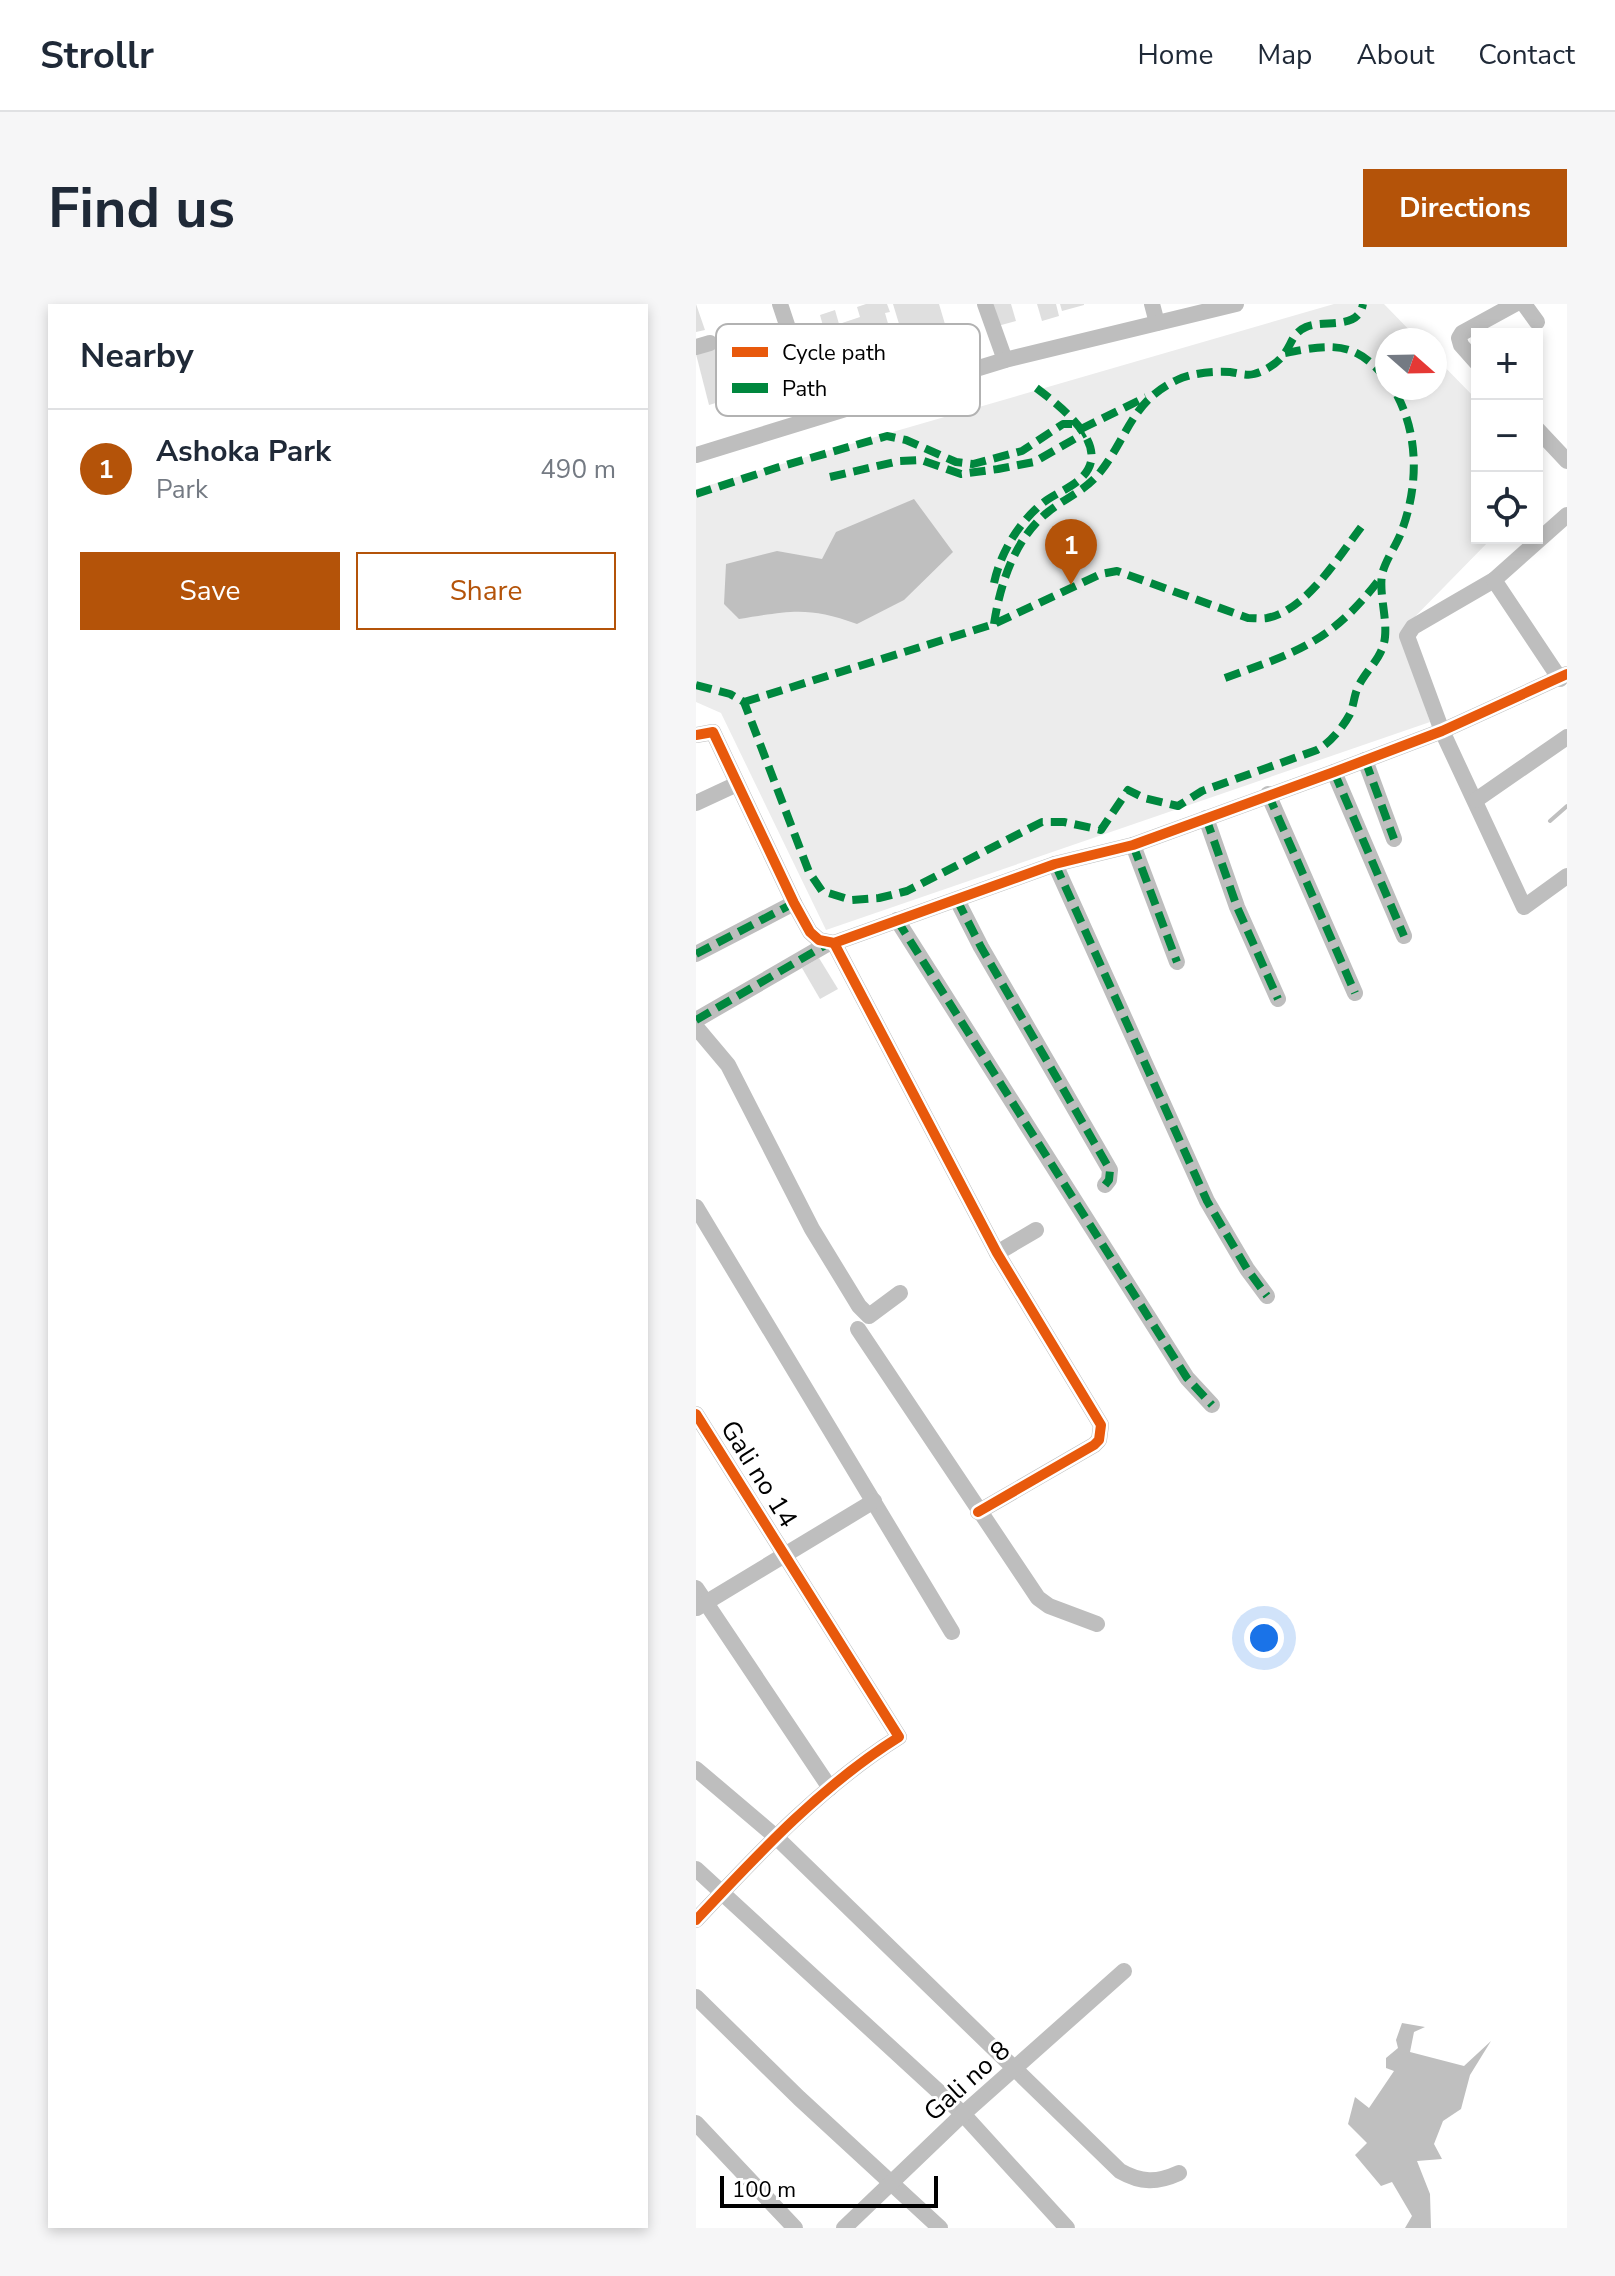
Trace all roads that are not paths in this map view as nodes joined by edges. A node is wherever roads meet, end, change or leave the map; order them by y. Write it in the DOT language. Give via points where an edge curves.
graph roads {
  1 [pos="780,304"];
  2 [pos="985,304"];
  3 [pos="1152,304"];
  4 [pos="1236,304"];
  5 [pos="1515,304"];
  6 [pos="1524,304"];
  7 [pos="1537,322"];
  8 [pos="1157,323"];
  9 [pos="787,324"];
  10 [pos="1471,328"];
  11 [pos="1471,328"];
  12 [pos="1471,356"];
  13 [pos="1005,360"];
  14 [pos="980,367"];
  15 [pos="814,416"];
  16 [pos="1543,435"];
  17 [pos="696,455"];
  18 [pos="1567,461"];
  19 [pos="1567,515"];
  20 [pos="1494,580"];
  21 [pos="1564,677"];
  22 [pos="1442,731"];
  23 [pos="696,735"];
  24 [pos="1567,737"];
  25 [pos="1365,760"];
  26 [pos="1334,772"];
  27 [pos="737,784"];
  28 [pos="1268,794"];
  29 [pos="1476,800"];
  30 [pos="696,803"];
  31 [pos="1206,818"];
  32 [pos="1394,839"];
  33 [pos="1133,845"];
  34 [pos="1055,864"];
  35 [pos="1567,876"];
  36 [pos="957,900"];
  37 [pos="794,903"];
  38 [pos="897,920"];
  39 [pos="1404,936"];
  40 [pos="831,943"];
  41 [pos="696,954"];
  42 [pos="1177,962"];
  43 [pos="1355,993"];
  44 [pos="1278,999"];
  45 [pos="696,1020"];
  46 [pos="696,1027"];
  47 [pos="1105,1185"];
  48 [pos="696,1207"];
  49 [pos="1036,1230"];
  50 [pos="997,1253"];
  51 [pos="900,1293"];
  52 [pos="1267,1296"];
  53 [pos="858,1329"];
  54 [pos="1212,1405"];
  55 [pos="696,1414"];
  56 [pos="874,1501"];
  57 [pos="978,1512"];
  58 [pos="784,1556"];
  59 [pos="699,1600"];
  60 [pos="1097,1624"];
  61 [pos="952,1632"];
  62 [pos="696,1769"];
  63 [pos="830,1788"];
  64 [pos="776,1837"];
  65 [pos="696,1869"];
  66 [pos="723,1891"];
  67 [pos="696,1920"];
  68 [pos="1124,1971"];
  69 [pos="696,1997"];
  70 [pos="1014,2070"];
  71 [pos="963,2114"];
  72 [pos="696,2123"];
  73 [pos="1179,2173"];
  74 [pos="893,2183"];
  75 [pos="795,2228"];
  76 [pos="844,2228"];
  77 [pos="940,2228"];
  78 [pos="1067,2228"];
  1 -- 9 [label="street"];
  2 -- 13 [label="street"];
  3 -- 8 [label="street"];
  4 -- 8 [label="street"];
  5 -- 10 [label="street"];
  6 -- 7 [label="street"];
  8 -- 13 [label="street"];
  11 -- 12 [label="street" via="1459,338"];
  13 -- 14 [label="street"];
  15 -- 17 [label="street"];
  16 -- 18 [label="street"];
  19 -- 20 [label="street"];
  20 -- 21 [label="street"];
  20 -- 22 [label="street" via="1413,627 1407,636"];
  21 -- 22 [label="street"];
  22 -- 25 [label="street"];
  22 -- 29 [label="street"];
  23 -- 27 [label="street" via="713,732"];
  24 -- 29 [label="street"];
  25 -- 26 [label="street"];
  25 -- 32 [label="street"];
  26 -- 28 [label="street"];
  26 -- 39 [label="street"];
  27 -- 30 [label="street"];
  27 -- 37 [label="street"];
  28 -- 31 [label="street"];
  28 -- 43 [label="street"];
  29 -- 35 [label="street" via="1524,907"];
  31 -- 33 [label="street"];
  31 -- 44 [label="street" via="1237,907"];
  33 -- 34 [label="street"];
  33 -- 42 [label="street"];
  34 -- 36 [label="street"];
  34 -- 52 [label="street" via="1207,1201"];
  36 -- 38 [label="street"];
  36 -- 47 [label="street" via="1110,1170"];
  37 -- 40 [label="street" via="813,936"];
  37 -- 41 [label="street"];
  38 -- 40 [label="street"];
  38 -- 54 [label="street" via="1187,1378"];
  40 -- 45 [label="street"];
  40 -- 50 [label="street"];
  46 -- 51 [label="street" via="728,1065 812,1229 859,1306 869,1316"];
  48 -- 56 [label="street"];
  49 -- 50 [label="street"];
  50 -- 57 [label="street" via="1098,1418 1101,1433 1094,1445"];
  53 -- 57 [label="street"];
  55 -- 58 [label="street, Gali no 14"];
  56 -- 58 [label="street"];
  56 -- 61 [label="street"];
  57 -- 60 [label="street" via="1038,1598"];
  58 -- 59 [label="street"];
  58 -- 63 [label="street, Gali no 14" via="899,1737"];
  59 -- 63 [label="street"];
  62 -- 64 [label="street"];
  63 -- 64 [label="street"];
  64 -- 66 [label="street"];
  64 -- 70 [label="street"];
  65 -- 66 [label="street"];
  66 -- 67 [label="street"];
  66 -- 71 [label="street"];
  68 -- 70 [label="street, Gali no 8"];
  69 -- 74 [label="street"];
  70 -- 71 [label="street, Gali no 8"];
  70 -- 73 [label="street" via="1120,2171 1147,2181"];
  71 -- 74 [label="street, Gali no 8"];
  71 -- 78 [label="street"];
  72 -- 75 [label="street"];
  74 -- 76 [label="street, Gali no 8"];
  74 -- 77 [label="street"];
}
